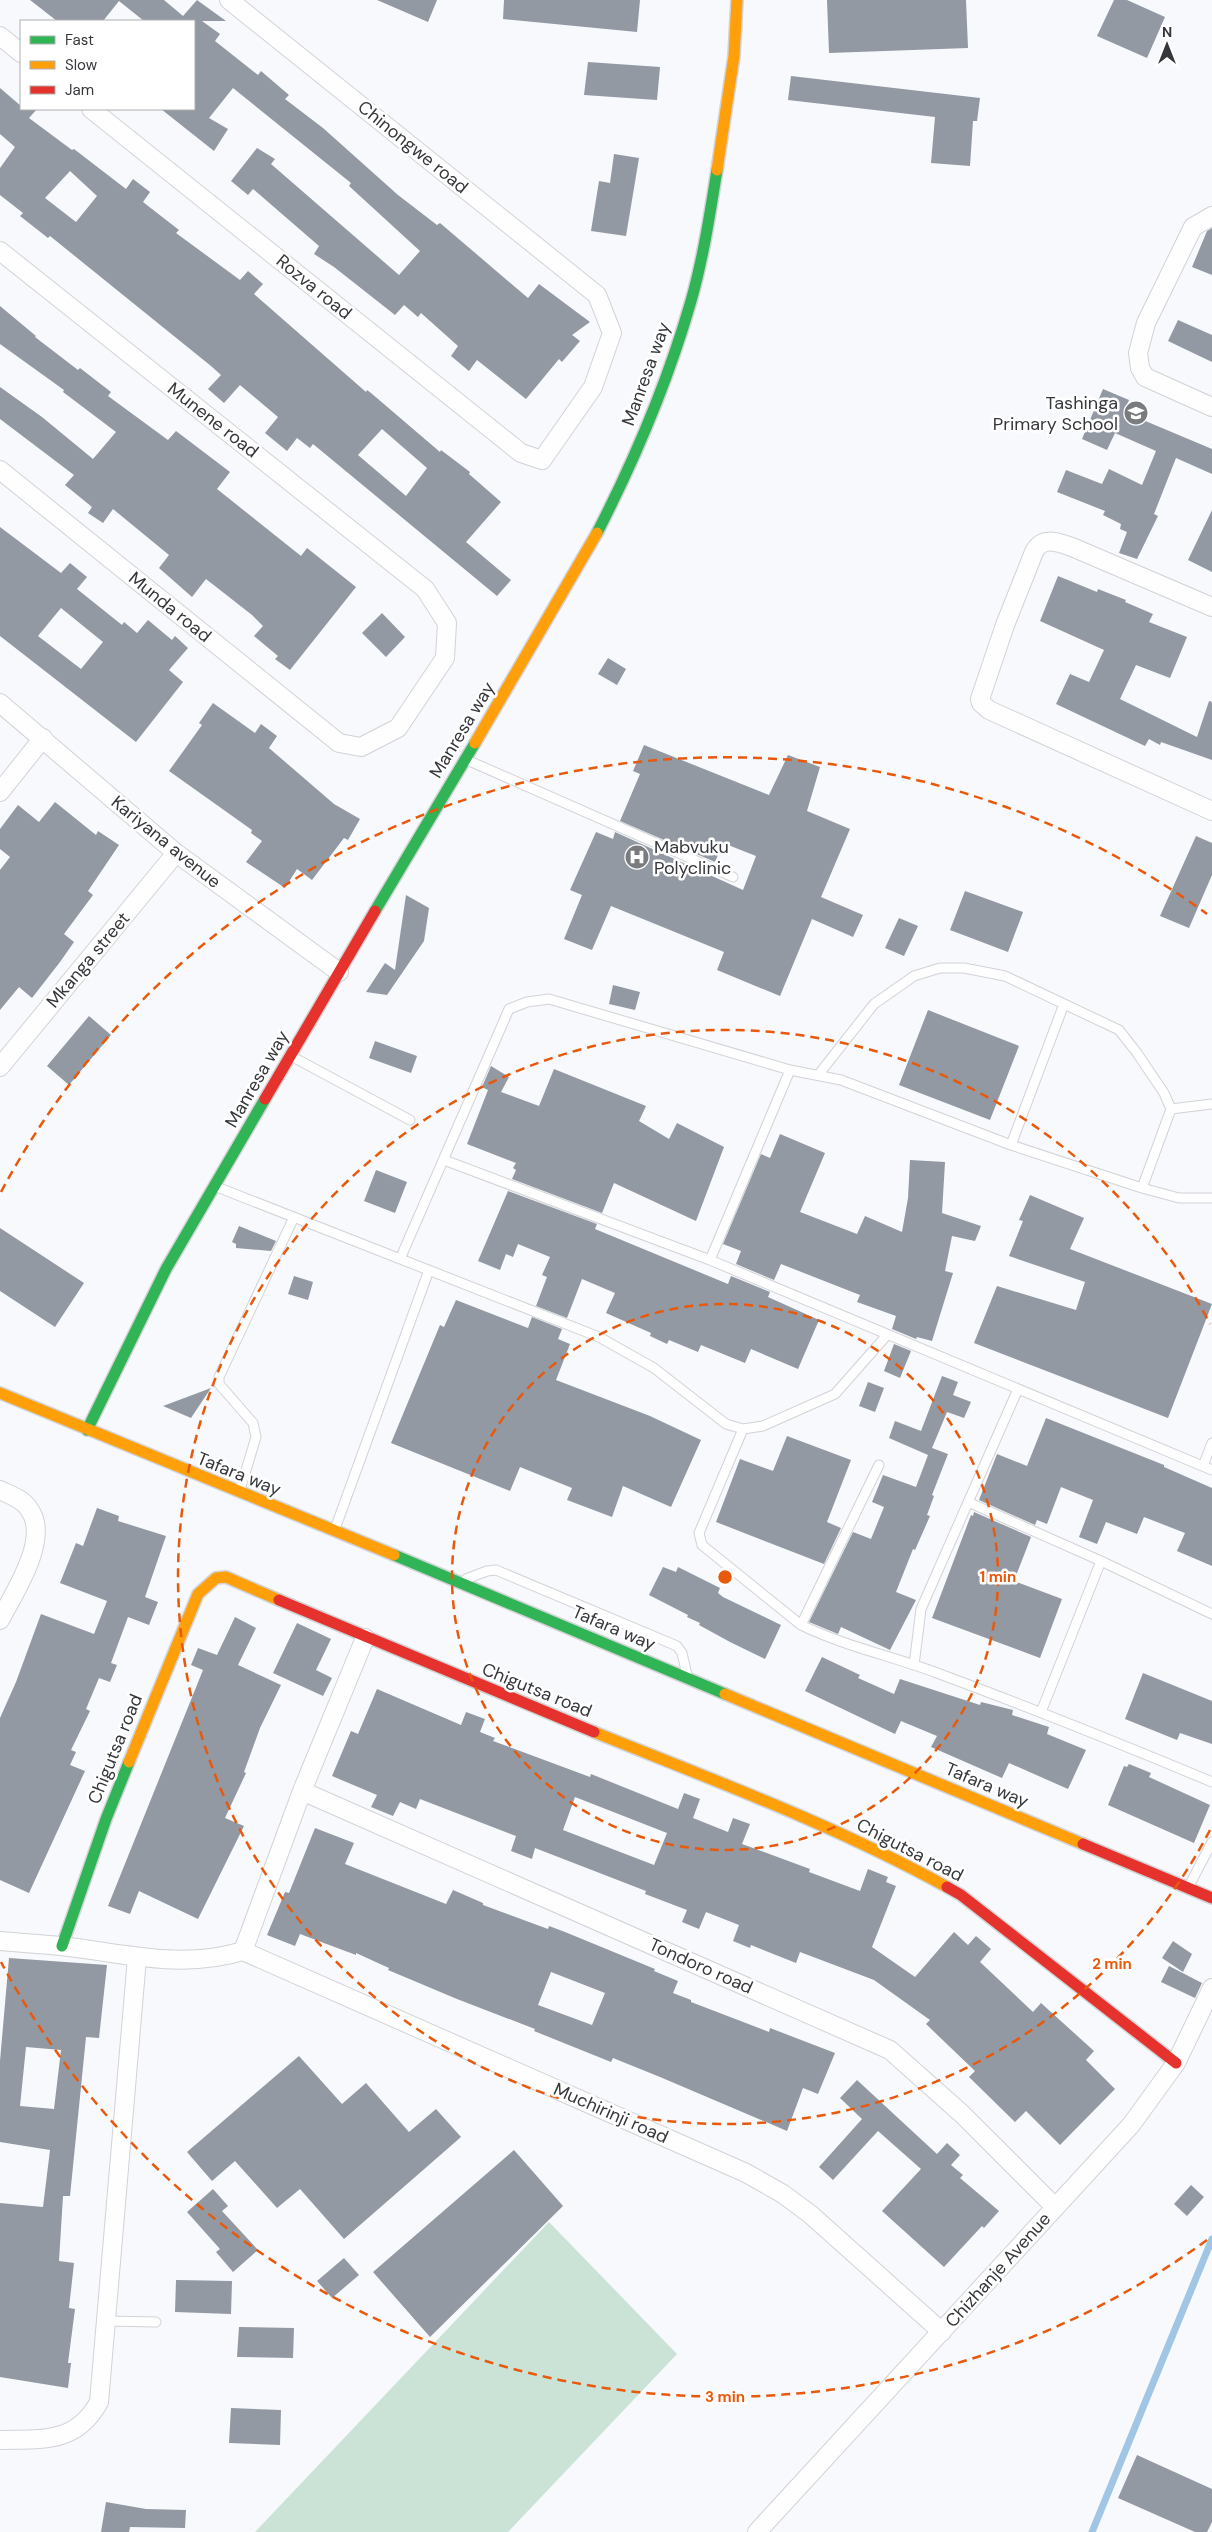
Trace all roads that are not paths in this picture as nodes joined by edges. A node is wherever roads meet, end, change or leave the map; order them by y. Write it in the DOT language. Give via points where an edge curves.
graph roads {
  1 [pos="229,0"];
  2 [pos="737,0"];
  3 [pos="0,36"];
  4 [pos="20,52"];
  5 [pos="92,110"];
  6 [pos="1212,216"];
  7 [pos="0,251"];
  8 [pos="1212,407"];
  9 [pos="539,460"];
  10 [pos="0,470"];
  11 [pos="1212,607"];
  12 [pos="0,703"];
  13 [pos="43,738"];
  14 [pos="339,743"];
  15 [pos="464,759"];
  16 [pos="0,792"];
  17 [pos="1212,811"];
  18 [pos="176,854"];
  19 [pos="733,877"];
  20 [pos="339,972"];
  21 [pos="1064,1004"];
  22 [pos="290,1056"];
  23 [pos="0,1066"];
  24 [pos="790,1070"];
  25 [pos="820,1074"];
  26 [pos="1211,1107"];
  27 [pos="1171,1109"];
  28 [pos="410,1120"];
  29 [pos="1011,1145"];
  30 [pos="444,1160"];
  31 [pos="214,1186"];
  32 [pos="1142,1188"];
  33 [pos="1212,1198"];
  34 [pos="294,1217"];
  35 [pos="400,1259"];
  36 [pos="710,1260"];
  37 [pos="429,1270"];
  38 [pos="887,1334"];
  39 [pos="1018,1389"];
  40 [pos="0,1393"];
  41 [pos="743,1429"];
  42 [pos="88,1430"];
  43 [pos="1212,1443"];
  44 [pos="879,1465"];
  45 [pos="1208,1468"];
  46 [pos="0,1490"];
  47 [pos="239,1493"];
  48 [pos="968,1502"];
  49 [pos="334,1532"];
  50 [pos="1101,1561"];
  51 [pos="459,1582"];
  52 [pos="1212,1614"];
  53 [pos="0,1620"];
  54 [pos="801,1625"];
  55 [pos="365,1638"];
  56 [pos="914,1665"];
  57 [pos="688,1678"];
  58 [pos="1042,1712"];
  59 [pos="1212,1782"];
  60 [pos="302,1791"];
  61 [pos="1212,1842"];
  62 [pos="1188,1888"];
  63 [pos="1212,1898"];
  64 [pos="0,1942"];
  65 [pos="62,1946"];
  66 [pos="243,1951"];
  67 [pos="138,1958"];
  68 [pos="1212,1988"];
  69 [pos="1176,2063"];
  70 [pos="1055,2207"];
  71 [pos="107,2321"];
  72 [pos="156,2322"];
  73 [pos="942,2332"];
  74 [pos="0,2440"];
  75 [pos="757,2532"];
  1 -- 9 [label="street, Chinongwe road" via="597,294 612,334 593,387"];
  2 -- 15 [label="street, Manresa way" via="734,56 711,205 690,300 666,377 627,474 587,554"];
  3 -- 4 [label="street"];
  5 -- 9 [label="street, Rozva road" via="521,453"];
  6 -- 8 [label="street" via="1193,227 1146,323 1138,353 1140,368 1146,377"];
  7 -- 14 [label="street, Munene road" via="425,589 447,623 445,658 398,728 361,747"];
  10 -- 14 [label="street, Munda road"];
  11 -- 17 [label="street" via="1072,547 1054,542 1039,544 1004,625 980,701 989,710"];
  12 -- 13 [label="street, Kariyana avenue"];
  13 -- 16 [label="street"];
  13 -- 18 [label="street, Kariyana avenue"];
  15 -- 19 [label="lane"];
  15 -- 20 [label="street, Manresa way"];
  18 -- 20 [label="street, Kariyana avenue"];
  18 -- 23 [label="street, Mkanga street"];
  20 -- 22 [label="street, Manresa way"];
  21 -- 25 [label="lane" via="1005,976 964,968 940,968 914,976 874,1004"];
  21 -- 27 [label="lane" via="1119,1030 1159,1085"];
  21 -- 29 [label="lane"];
  22 -- 28 [label="lane"];
  22 -- 31 [label="street, Manresa way"];
  24 -- 25 [label="lane"];
  24 -- 30 [label="lane" via="549,1000 527,1002 509,1009"];
  24 -- 36 [label="lane"];
  25 -- 29 [label="lane"];
  26 -- 27 [label="lane"];
  27 -- 32 [label="lane"];
  29 -- 32 [label="lane"];
  30 -- 35 [label="lane"];
  30 -- 36 [label="lane"];
  31 -- 34 [label="lane"];
  31 -- 42 [label="street, Manresa way" via="166,1270"];
  32 -- 33 [label="lane" via="1179,1198"];
  34 -- 35 [label="lane"];
  34 -- 47 [label="lane" via="219,1377 219,1384 255,1429 256,1437"];
  35 -- 37 [label="lane"];
  36 -- 38 [label="lane"];
  37 -- 41 [label="lane" via="598,1337 654,1368 726,1424"];
  37 -- 49 [label="lane"];
  38 -- 39 [label="lane"];
  38 -- 41 [label="lane" via="835,1394 763,1426"];
  39 -- 45 [label="lane"];
  39 -- 48 [label="lane"];
  40 -- 42 [label="street, Tafara way"];
  41 -- 54 [label="lane" via="699,1533 702,1545"];
  42 -- 47 [label="street, Tafara way"];
  43 -- 45 [label="lane"];
  44 -- 54 [label="lane"];
  46 -- 53 [label="street" via="21,1500 29,1508 35,1529 32,1555"];
  47 -- 49 [label="street, Tafara way"];
  48 -- 50 [label="lane"];
  48 -- 56 [label="lane" via="921,1609"];
  49 -- 51 [label="street, Tafara way"];
  50 -- 52 [label="lane"];
  50 -- 58 [label="lane"];
  51 -- 57 [label="street, Tafara way"];
  51 -- 57 [label="lane" via="496,1570 678,1646"];
  54 -- 56 [label="lane"];
  55 -- 60 [label="street"];
  55 -- 65 [label="street, Chigutsa road" via="226,1577 216,1578 207,1584 198,1594 106,1819"];
  55 -- 69 [label="street, Chigutsa road" via="825,1828 935,1880 962,1895"];
  56 -- 58 [label="lane"];
  57 -- 62 [label="street, Tafara way"];
  58 -- 59 [label="lane"];
  60 -- 66 [label="street"];
  60 -- 70 [label="street, Tondoro road" via="890,2050 962,2114"];
  61 -- 62 [label="lane"];
  62 -- 63 [label="street, Tafara way"];
  64 -- 65 [label="street"];
  65 -- 67 [label="street"];
  66 -- 67 [label="street" via="208,1960"];
  66 -- 73 [label="street, Muchirinji road" via="746,2172 810,2214"];
  67 -- 71 [label="street"];
  68 -- 69 [label="street, Chizhanje Avenue"];
  69 -- 70 [label="street, Chizhanje Avenue" via="1131,2124"];
  70 -- 73 [label="street, Chizhanje Avenue"];
  71 -- 72 [label="lane"];
  71 -- 74 [label="street" via="99,2402 88,2420 57,2438"];
  73 -- 75 [label="street, Chizhanje Avenue"];
}
